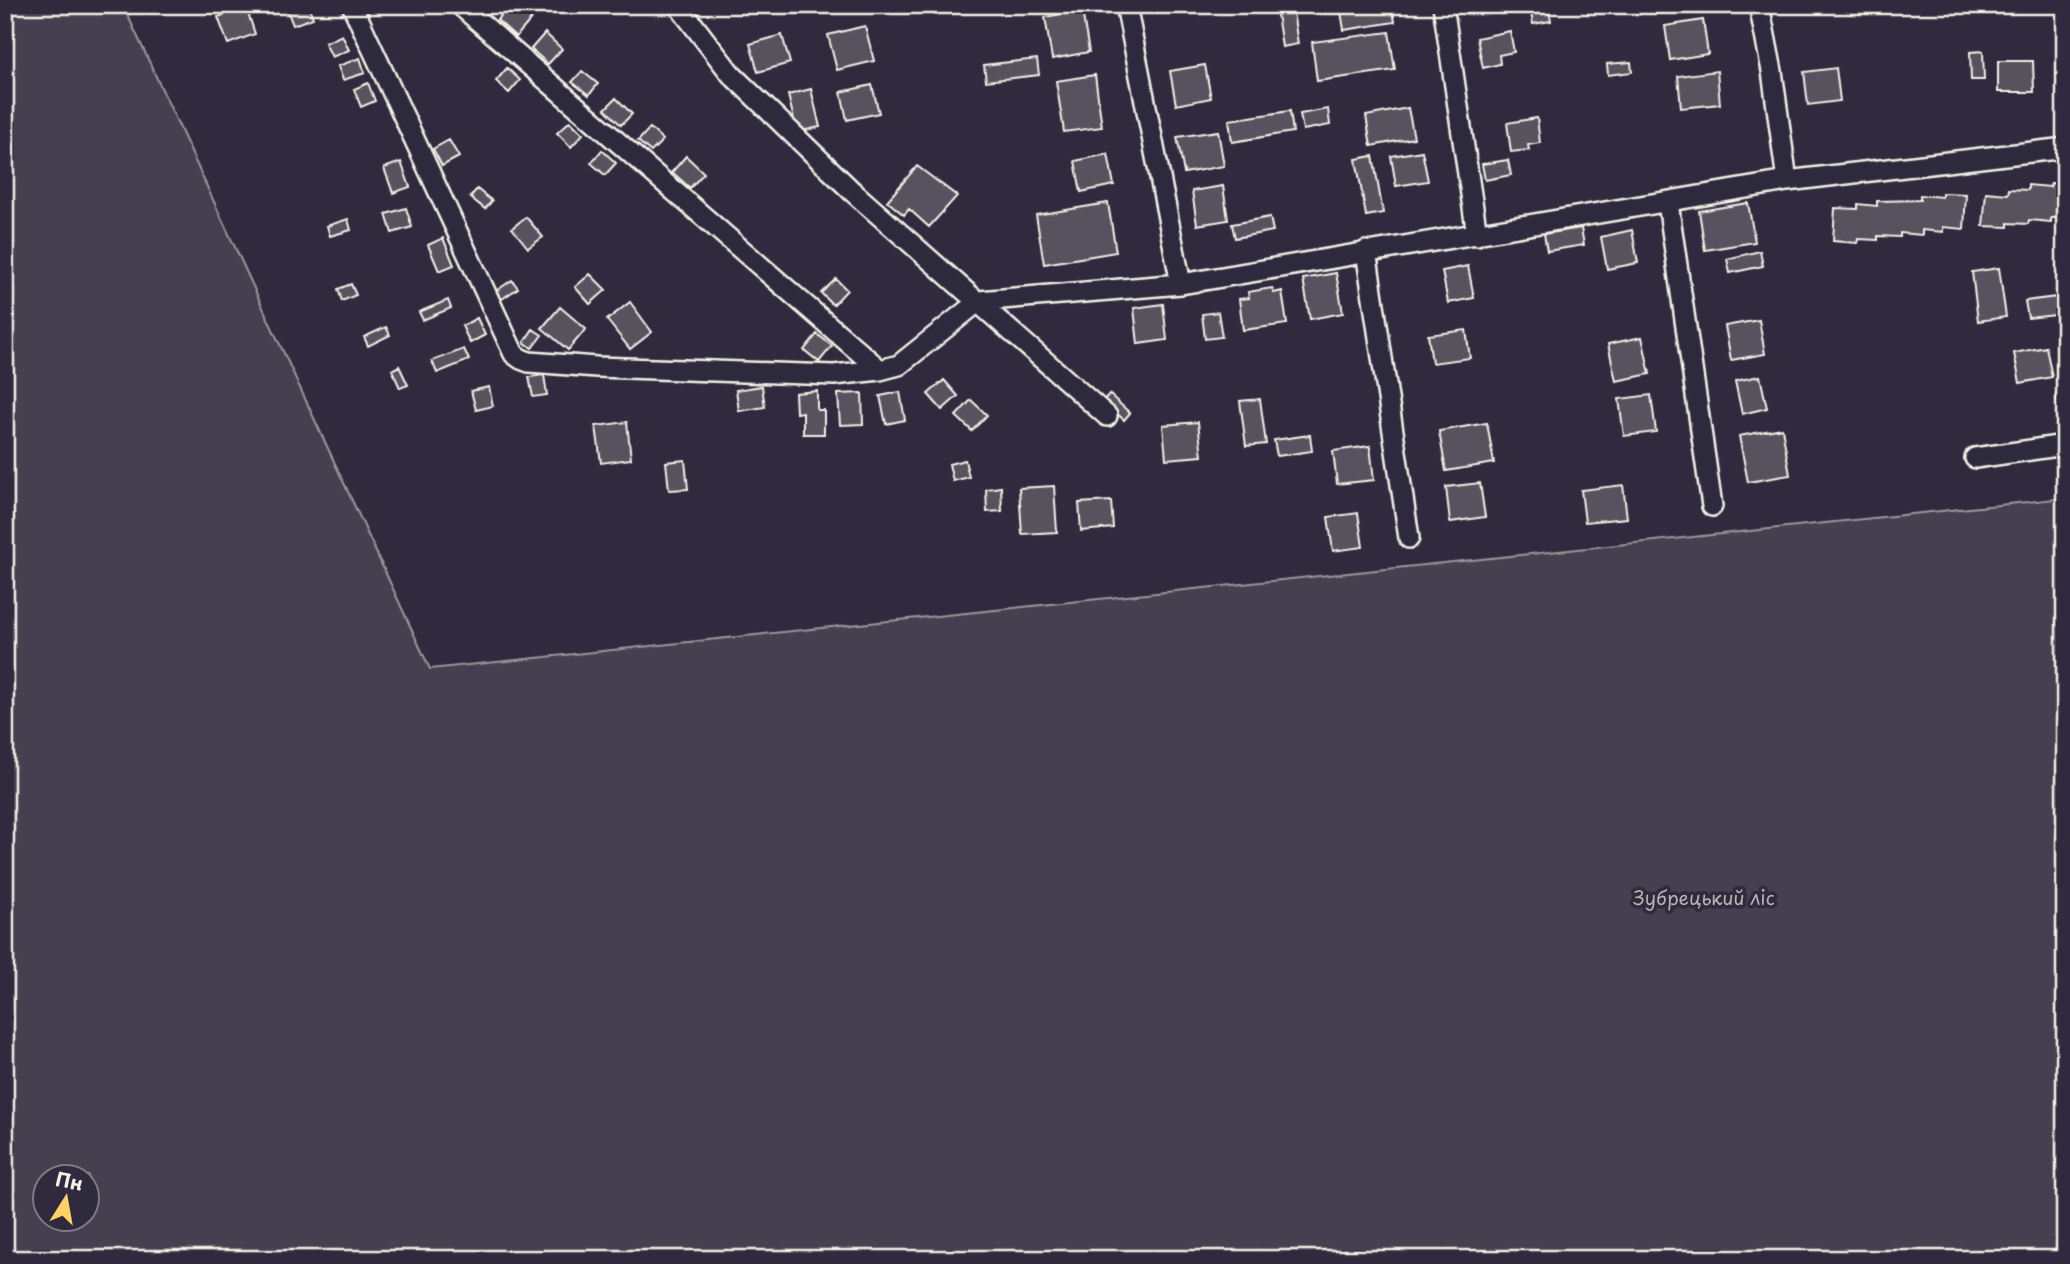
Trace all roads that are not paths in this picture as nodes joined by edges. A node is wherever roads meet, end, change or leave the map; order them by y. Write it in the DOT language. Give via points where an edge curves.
graph roads {
  1 [pos="352,5"];
  2 [pos="460,5"];
  3 [pos="678,5"];
  4 [pos="1126,5"];
  5 [pos="1443,5"];
  6 [pos="1759,5"];
  7 [pos="2065,148"];
  8 [pos="1787,181"];
  9 [pos="1668,203"];
  10 [pos="1477,235"];
  11 [pos="1366,251"];
  12 [pos="1181,284"];
  13 [pos="979,301"];
  14 [pos="880,370"];
  15 [pos="1107,416"];
  16 [pos="2065,446"];
  17 [pos="1975,458"];
  18 [pos="1712,506"];
  19 [pos="1409,538"];
  1 -- 14 [label="street" via="514,354 521,359 597,368 834,375"];
  2 -- 14 [label="street"];
  3 -- 13 [label="street" via="731,74 853,192"];
  4 -- 12 [label="street"];
  5 -- 10 [label="street"];
  6 -- 8 [label="street"];
  7 -- 8 [label="street"];
  8 -- 9 [label="street"];
  9 -- 10 [label="street"];
  9 -- 18 [label="street"];
  10 -- 11 [label="street"];
  11 -- 12 [label="street"];
  11 -- 19 [label="street"];
  12 -- 13 [label="street"];
  13 -- 14 [label="street" via="899,365"];
  13 -- 15 [label="street"];
  16 -- 17 [label="street"];
}
